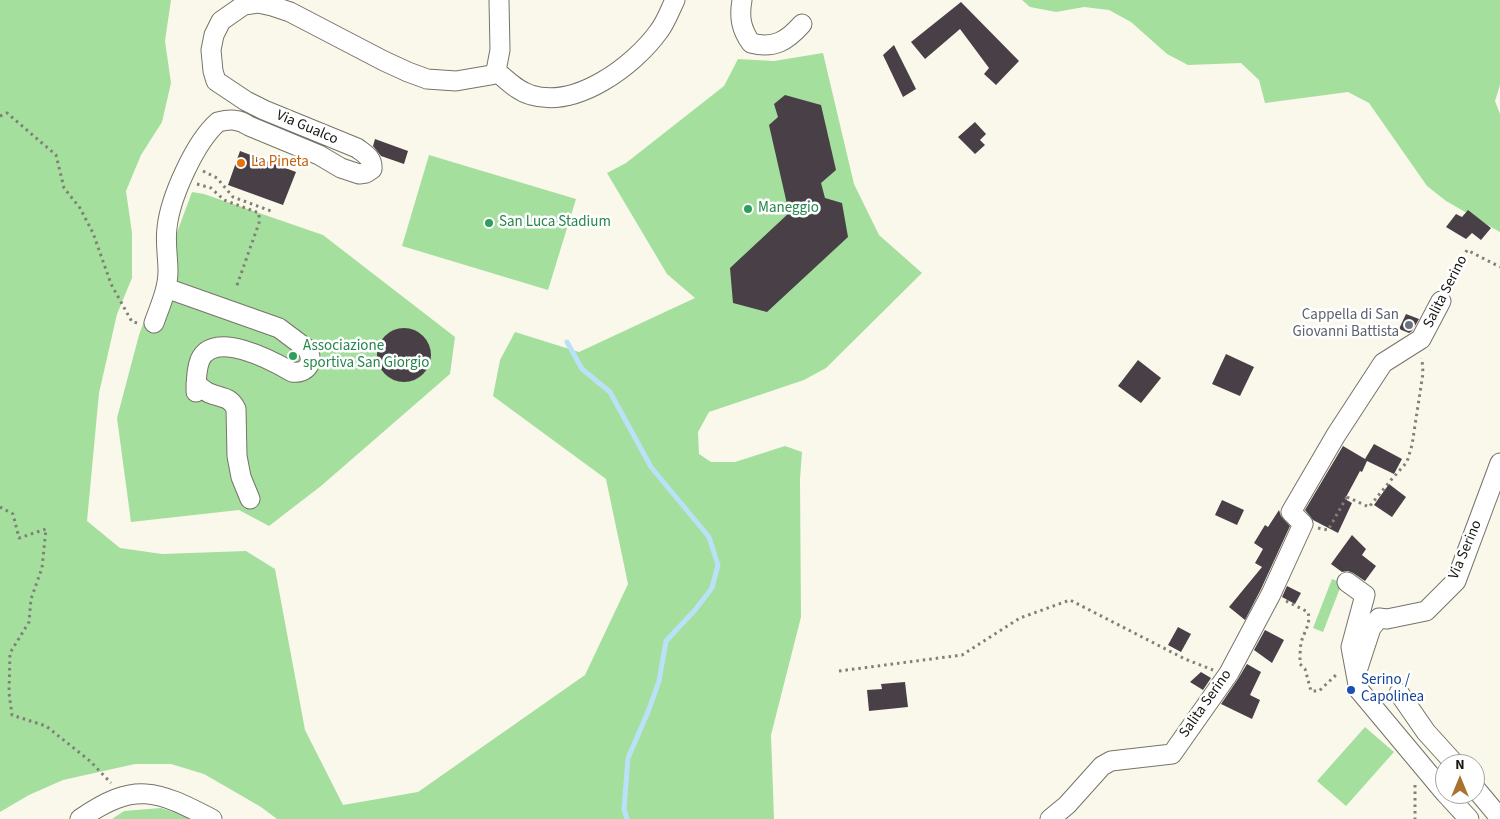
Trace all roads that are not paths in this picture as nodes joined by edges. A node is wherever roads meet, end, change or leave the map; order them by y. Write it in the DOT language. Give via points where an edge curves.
graph roads {
  1 [pos="499,0"];
  2 [pos="675,0"];
  3 [pos="742,0"];
  4 [pos="802,24"];
  5 [pos="496,71"];
  6 [pos="166,288"];
  7 [pos="1441,301"];
  8 [pos="154,323"];
  9 [pos="1500,463"];
  10 [pos="250,499"];
  11 [pos="1347,582"];
  12 [pos="1355,667"];
  13 [pos="1399,693"];
  14 [pos="1426,732"];
  15 [pos="1402,740"];
  16 [pos="1446,754"];
  17 [pos="1435,780"];
  18 [pos="1485,800"];
  19 [pos="1456,804"];
  20 [pos="1500,818"];
  21 [pos="80,819"];
  22 [pos="212,819"];
  23 [pos="1050,819"];
  24 [pos="1469,819"];
  1 -- 5 [label="street" via="500,50"];
  2 -- 5 [label="street" via="660,30 630,61 607,79 585,90 558,98 544,98 519,89"];
  3 -- 4 [label="street" via="741,23 751,43 770,45 780,42"];
  5 -- 6 [label="street, Via Gualco" via="466,80 427,79 384,61 290,12 258,3 244,5 220,20 211,50 216,81 264,110 357,148 369,157 372,169 359,174 235,120 218,122 185,172 169,215"];
  6 -- 8 [label="street, Via Gualco"];
  6 -- 10 [label="street" via="279,328 310,353 308,366 297,372 244,348 220,347 206,352 200,360 196,388 227,398 236,409 237,456"];
  7 -- 23 [label="street, Salita Serino" via="1421,340 1383,363 1336,435 1291,512 1303,524 1271,594 1227,676 1172,754 1102,766"];
  9 -- 12 [label="street, Via Serino" via="1456,581 1426,611 1379,618 1371,628"];
  11 -- 12 [label="street" via="1365,595 1351,647"];
  12 -- 15 [label="street" via="1359,690"];
  13 -- 14 [label="street"];
  14 -- 15 [label="street"];
  14 -- 16 [label="street"];
  15 -- 17 [label="street"];
  18 -- 20 [label="street"];
  19 -- 24 [label="street"];
  21 -- 22 [label="street" via="123,796 153,794 169,798"];
}
